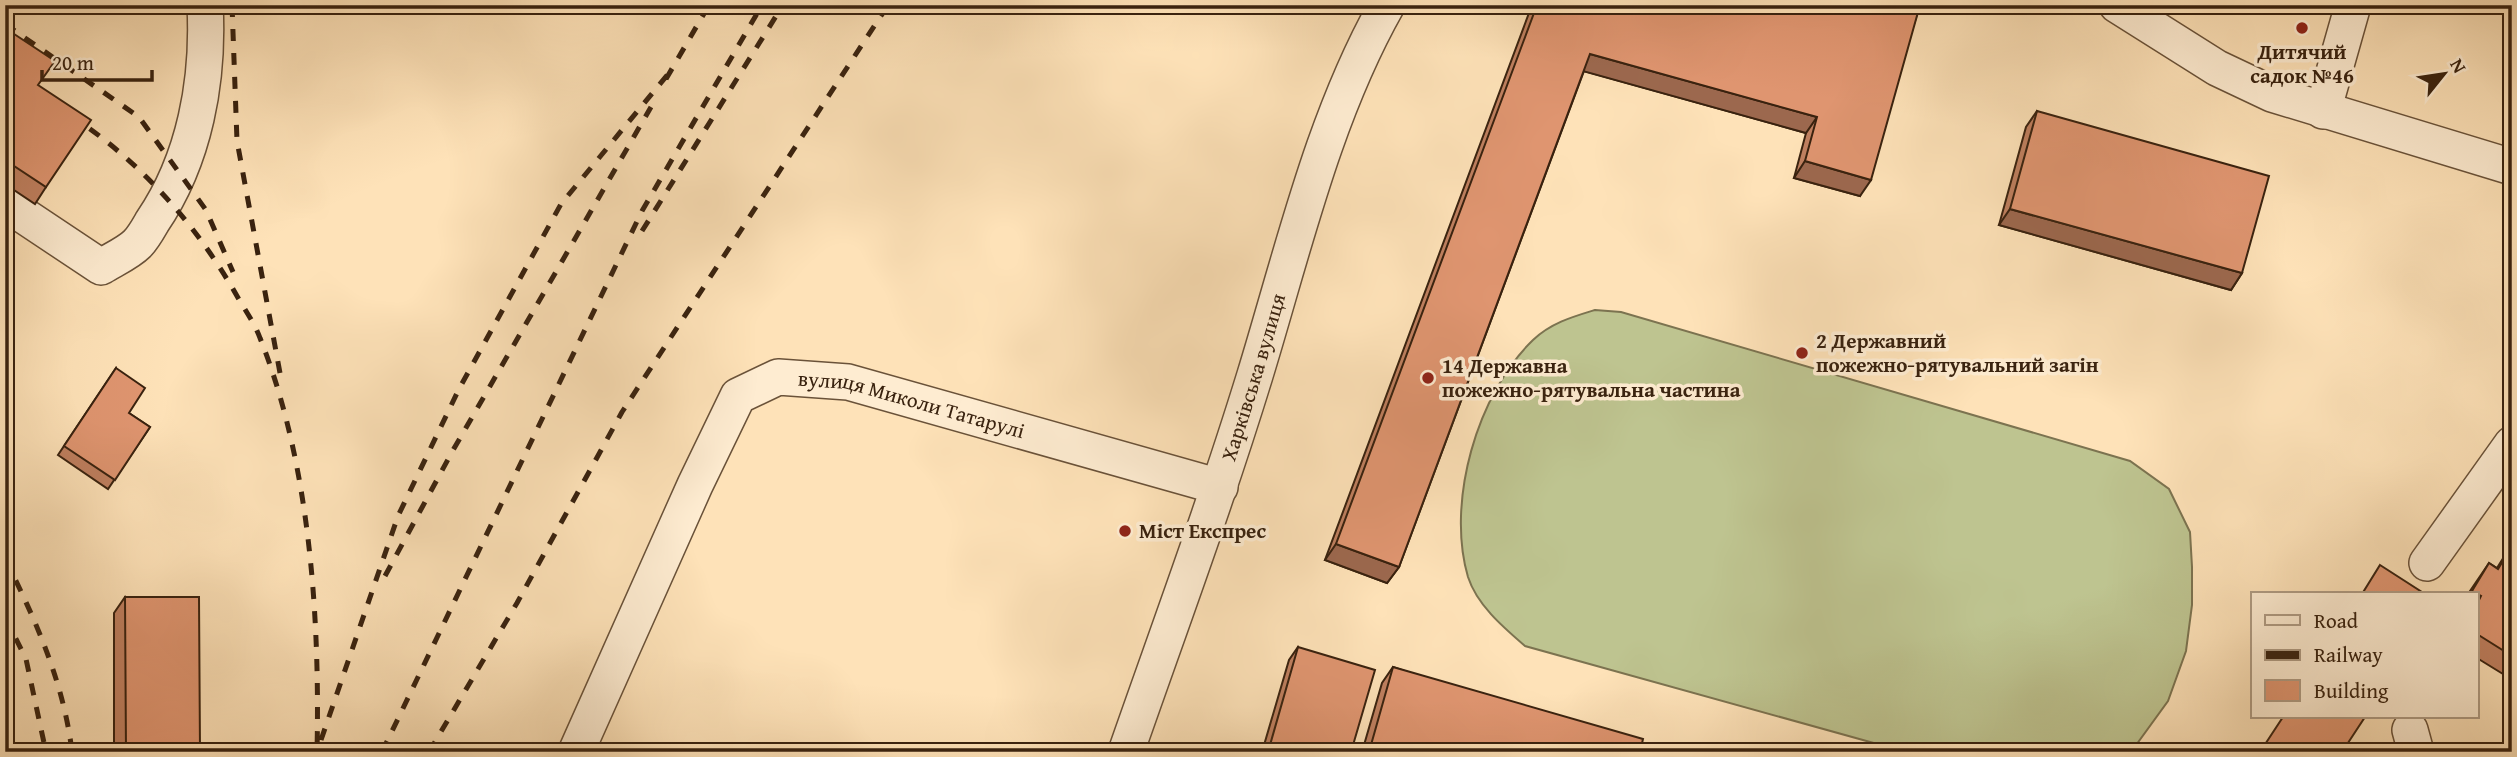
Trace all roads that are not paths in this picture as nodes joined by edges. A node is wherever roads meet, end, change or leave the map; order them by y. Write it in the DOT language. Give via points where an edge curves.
graph roads {
  1 [pos="205,5"];
  2 [pos="1387,5"];
  3 [pos="2117,5"];
  4 [pos="2353,5"];
  5 [pos="2323,111"];
  6 [pos="2512,167"];
  7 [pos="5,203"];
  8 [pos="2512,444"];
  9 [pos="1220,487"];
  10 [pos="2427,563"];
  11 [pos="576,752"];
  12 [pos="1126,752"];
  1 -- 7 [label="street" via="206,63 194,128 166,201 137,244 101,267"];
  2 -- 9 [label="street, Харківська вулиця" via="1358,57 1308,200"];
  3 -- 5 [label="street" via="2217,68"];
  4 -- 5 [label="street"];
  5 -- 6 [label="street"];
  8 -- 10 [label="street"];
  9 -- 11 [label="street, вулиця Миколи Татарулі" via="848,382 778,377 738,396"];
  9 -- 12 [label="street, Харківська вулиця"];
}
